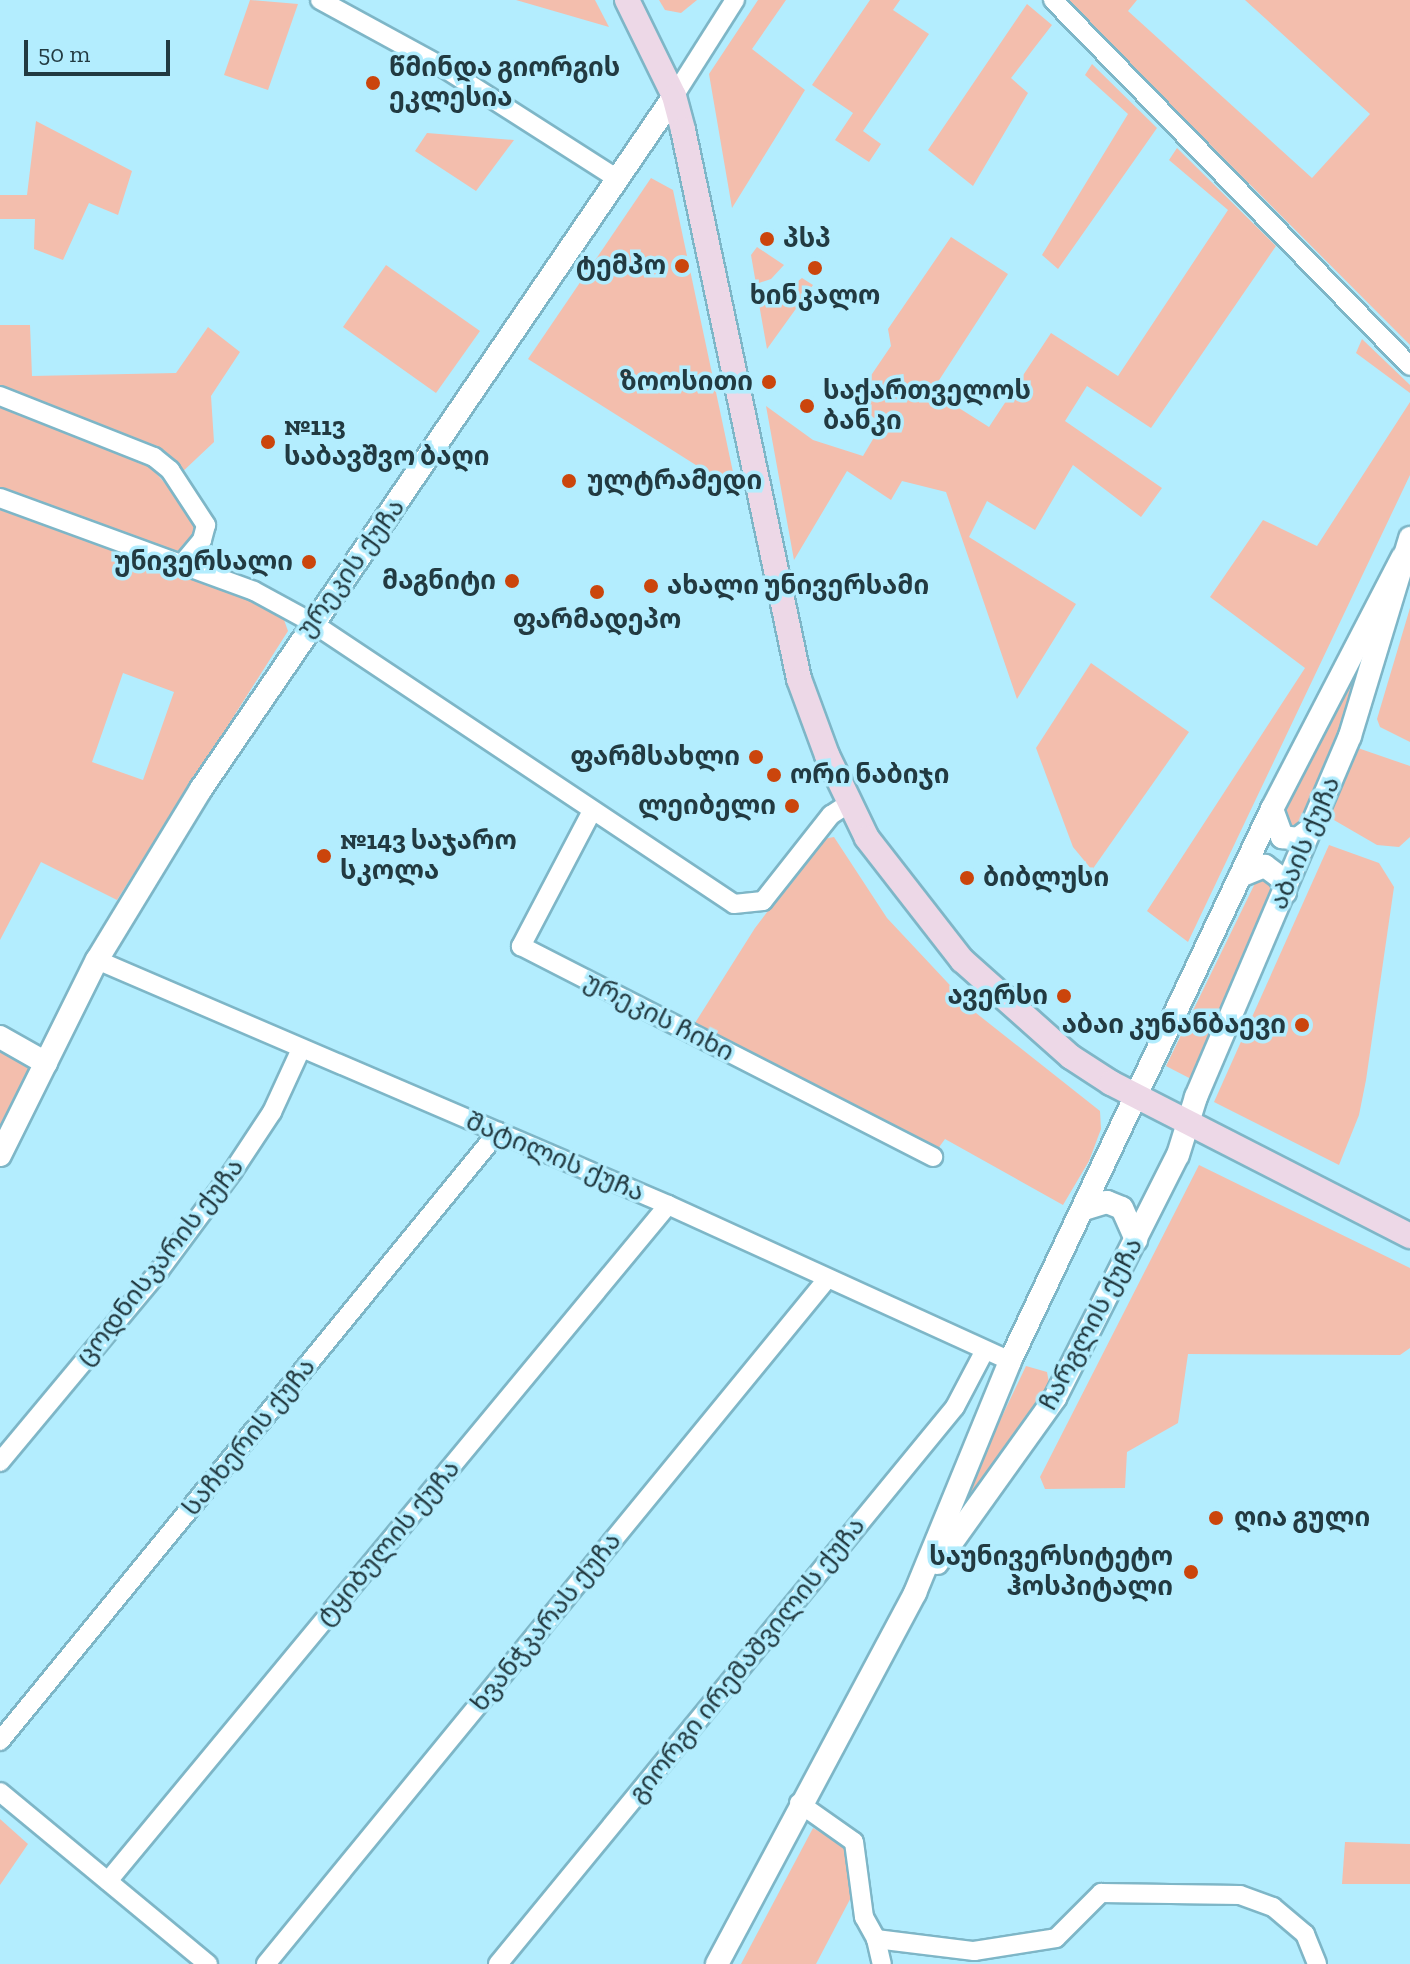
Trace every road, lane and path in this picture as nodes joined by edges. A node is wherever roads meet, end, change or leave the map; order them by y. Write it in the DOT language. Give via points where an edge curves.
graph roads {
  1 [pos="320,0"];
  2 [pos="627,0"];
  3 [pos="735,0"];
  4 [pos="1053,0"];
  5 [pos="674,96"];
  6 [pos="619,180"];
  7 [pos="1410,366"];
  8 [pos="0,396"];
  9 [pos="0,498"];
  10 [pos="1406,548"];
  11 [pos="183,563"];
  12 [pos="311,622"];
  13 [pos="848,804"];
  14 [pos="1272,809"];
  15 [pos="592,811"];
  16 [pos="1312,828"];
  17 [pos="1240,876"];
  18 [pos="1285,892"];
  19 [pos="97,960"];
  20 [pos="0,1037"];
  21 [pos="301,1049"];
  22 [pos="46,1063"];
  23 [pos="1138,1096"];
  24 [pos="1189,1121"];
  25 [pos="498,1132"];
  26 [pos="0,1155"];
  27 [pos="933,1157"];
  28 [pos="668,1205"];
  29 [pos="1084,1209"];
  30 [pos="1410,1236"];
  31 [pos="1136,1240"];
  32 [pos="827,1279"];
  33 [pos="985,1350"];
  34 [pos="1010,1361"];
  35 [pos="0,1462"];
  36 [pos="915,1593"];
  37 [pos="0,1741"];
  38 [pos="0,1792"];
  39 [pos="799,1803"];
  40 [pos="108,1881"];
  41 [pos="876,1939"];
  42 [pos="208,1964"];
  43 [pos="266,1964"];
  44 [pos="498,1964"];
  45 [pos="717,1964"];
  46 [pos="882,1964"];
  47 [pos="1317,1964"];
  1 -- 6 [label="street" via="441,66"];
  2 -- 5 [label="main road"];
  3 -- 5 [label="street, ურეკის ქუჩა"];
  4 -- 7 [label="street"];
  5 -- 6 [label="street, ურეკის ქუჩა"];
  5 -- 13 [label="main road" via="788,640 810,714"];
  6 -- 12 [label="street, ურეკის ქუჩა"];
  8 -- 11 [label="street" via="154,457 170,470 206,525 202,540"];
  9 -- 11 [label="street"];
  10 -- 14 [label="street, აბაის ქუჩა"];
  10 -- 16 [label="street, აბაის ქუჩა" via="1350,736"];
  11 -- 12 [label="street" via="254,591"];
  12 -- 15 [label="street"];
  12 -- 19 [label="street, ურეკის ქუჩა"];
  13 -- 15 [label="street" via="831,815 763,901 734,904"];
  13 -- 23 [label="main road" via="907,896 962,960 1071,1057"];
  14 -- 16 [label="street" via="1282,837 1298,839"];
  14 -- 17 [label="street, აბაის ქუჩა"];
  15 -- 27 [label="street, ურეკის ჩიხი" via="521,946"];
  16 -- 18 [label="street, აბაის ქუჩა"];
  17 -- 18 [label="street" via="1265,866 1281,878"];
  17 -- 23 [label="street, აბაის ქუჩა"];
  18 -- 24 [label="street, აბაის ქუჩა"];
  19 -- 21 [label="street, შატილის ქუჩა"];
  19 -- 22 [label="street, ურეკის ქუჩა"];
  20 -- 22 [label="street"];
  21 -- 25 [label="street, შატილის ქუჩა"];
  21 -- 35 [label="street, ცოდნისკარის ქუჩა" via="272,1112 233,1171 159,1271"];
  22 -- 26 [label="street, ურეკის ქუჩა"];
  23 -- 24 [label="main road"];
  23 -- 29 [label="street, ჩარგლის ქუჩა"];
  24 -- 30 [label="main road"];
  24 -- 31 [label="street, ჩარგლის ქუჩა"];
  25 -- 28 [label="street, შატილის ქუჩა"];
  25 -- 37 [label="street, საჩხერის ქუჩა"];
  28 -- 32 [label="street, შატილის ქუჩა"];
  28 -- 40 [label="street, ტყიბულის ქუჩა"];
  29 -- 31 [label="street" via="1107,1202 1122,1208"];
  29 -- 34 [label="street, ჩარგლის ქუჩა"];
  31 -- 36 [label="street, ჩარგლის ქუჩა" via="1055,1398"];
  32 -- 33 [label="street, შატილის ქუჩა"];
  32 -- 43 [label="street, ხვანჭკარას ქუჩა"];
  33 -- 34 [label="street, შატილის ქუჩა"];
  33 -- 44 [label="street, გიორგი ირემაშვილის ქუჩა" via="955,1407"];
  34 -- 36 [label="street, ჩარგლის ქუჩა"];
  36 -- 39 [label="street, ჩარგლის ქუჩა"];
  38 -- 40 [label="street"];
  39 -- 41 [label="street" via="854,1842 864,1917"];
  39 -- 45 [label="street, ჩარგლის ქუჩა"];
  40 -- 42 [label="street"];
  41 -- 46 [label="street"];
  41 -- 47 [label="street" via="974,1951 1056,1938 1101,1893 1240,1895 1273,1907 1305,1934"];
}
